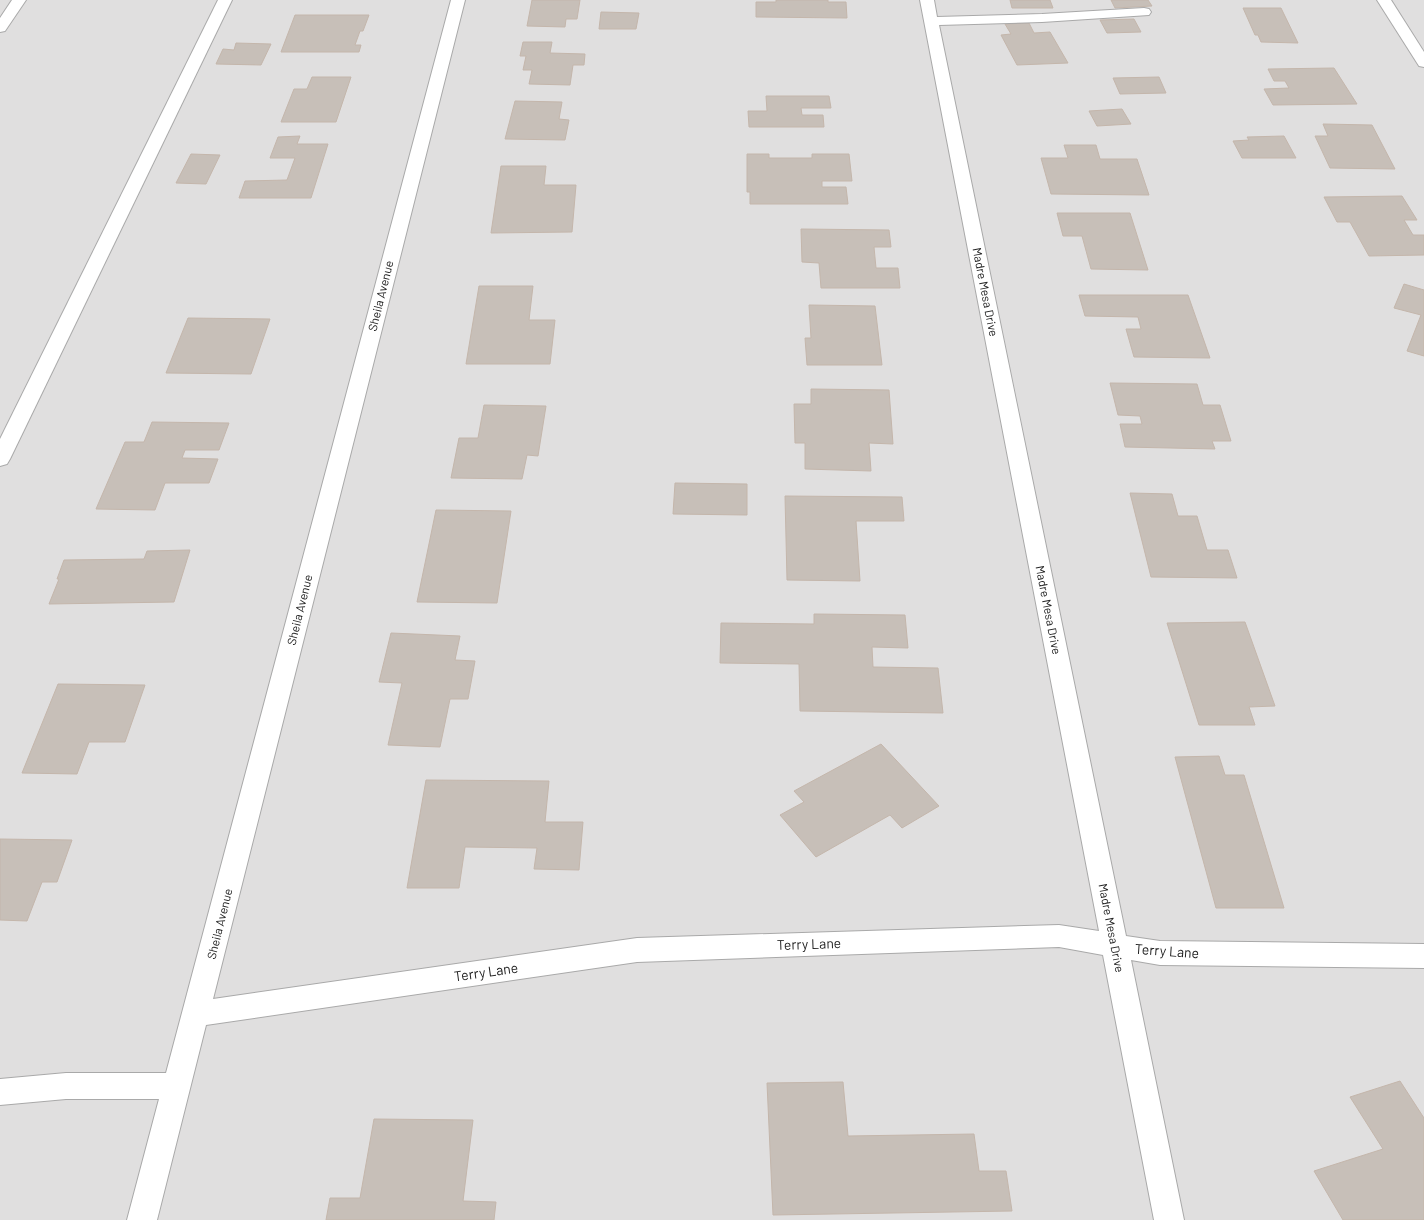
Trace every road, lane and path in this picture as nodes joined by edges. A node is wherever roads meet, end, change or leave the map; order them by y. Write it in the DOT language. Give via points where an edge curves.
graph roads {
  1 [pos="225,0"];
  2 [pos="458,0"];
  3 [pos="926,0"];
  4 [pos="1384,0"];
  5 [pos="18,2"];
  6 [pos="0,4"];
  7 [pos="1144,12"];
  8 [pos="931,21"];
  9 [pos="0,28"];
  10 [pos="1424,63"];
  11 [pos="21,417"];
  12 [pos="0,422"];
  13 [pos="0,459"];
  14 [pos="1115,946"];
  15 [pos="1424,956"];
  16 [pos="196,1014"];
  17 [pos="178,1086"];
  18 [pos="0,1092"];
  19 [pos="142,1220"];
  20 [pos="1169,1220"];
  1 -- 11 [label="street"];
  2 -- 16 [label="street, Sheila Avenue"];
  3 -- 8 [label="street, Madre Mesa Drive"];
  4 -- 10 [label="street"];
  5 -- 6 [label="street"];
  5 -- 9 [label="street"];
  7 -- 8 [label="street"];
  8 -- 14 [label="street, Madre Mesa Drive"];
  11 -- 12 [label="street"];
  11 -- 13 [label="street"];
  14 -- 15 [label="street, Terry Lane" via="1160,953"];
  14 -- 16 [label="street, Terry Lane" via="1059,936 637,950"];
  14 -- 20 [label="street, Madre Mesa Drive"];
  16 -- 17 [label="street, Sheila Avenue"];
  17 -- 18 [label="street" via="66,1086"];
  17 -- 19 [label="street, Sheila Avenue"];
}
